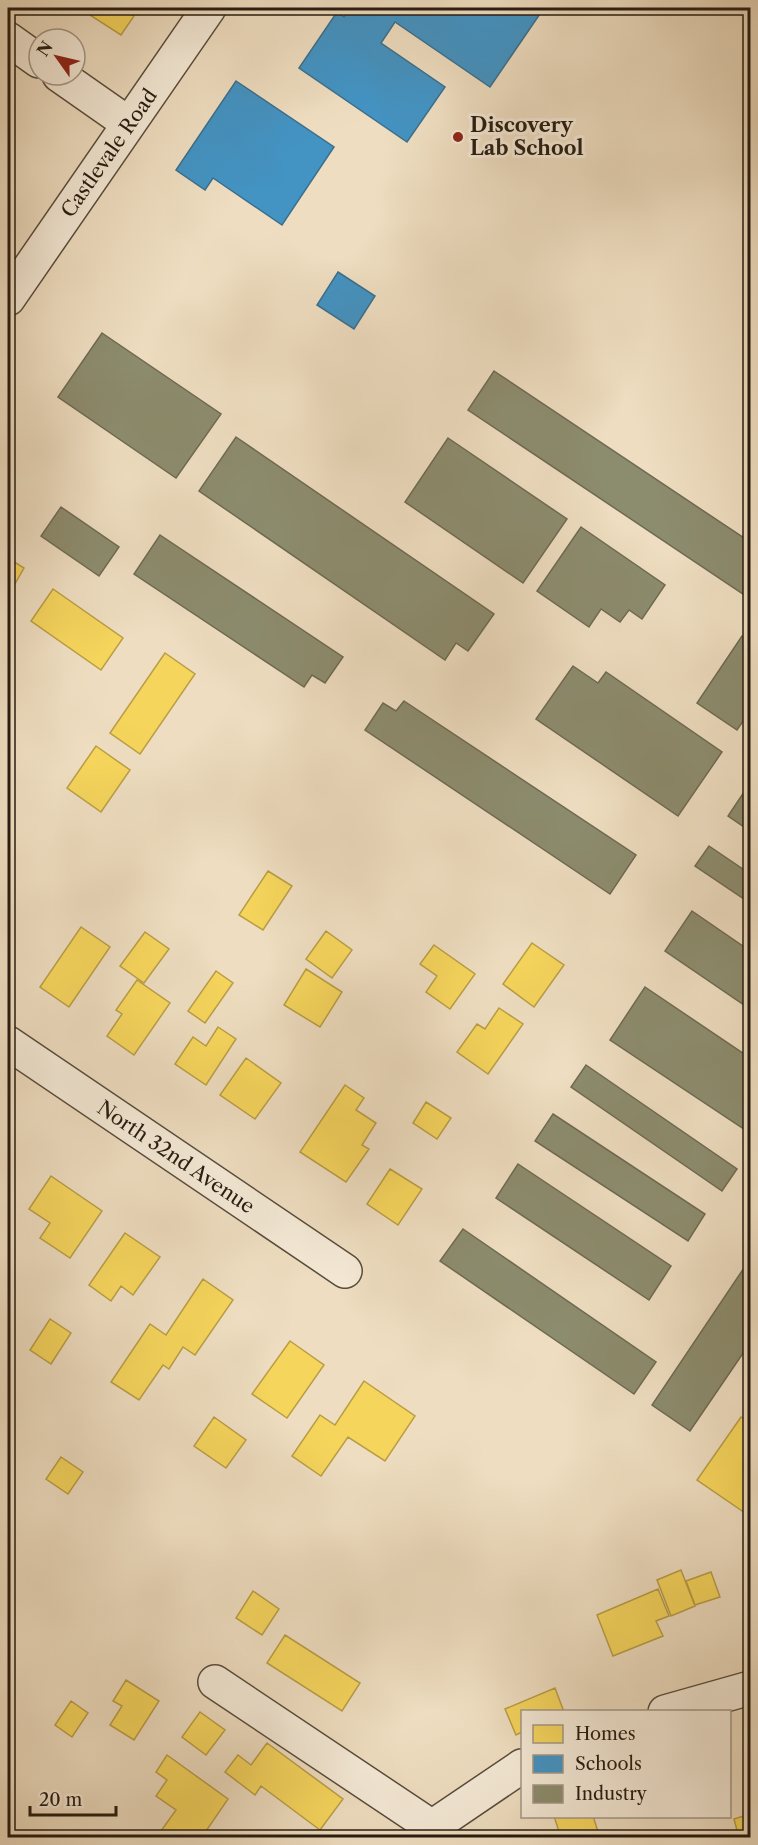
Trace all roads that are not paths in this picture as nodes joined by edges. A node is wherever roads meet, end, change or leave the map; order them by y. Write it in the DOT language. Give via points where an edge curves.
graph roads {
  1 [pos="209,8"];
  2 [pos="8,39"];
  3 [pos="27,52"];
  4 [pos="76,87"];
  5 [pos="129,124"];
  6 [pos="8,299"];
  7 [pos="8,1043"];
  8 [pos="345,1271"];
  9 [pos="215,1682"];
  10 [pos="750,1688"];
  11 [pos="672,1710"];
  12 [pos="521,1767"];
  13 [pos="427,1832"];
  1 -- 5 [label="street, Castlevale Road"];
  2 -- 3 [label="street"];
  4 -- 5 [label="street"];
  5 -- 6 [label="street, Castlevale Road"];
  7 -- 8 [label="street, North 32nd Avenue"];
  9 -- 13 [label="street"];
  10 -- 11 [label="street"];
  12 -- 13 [label="street"];
}
